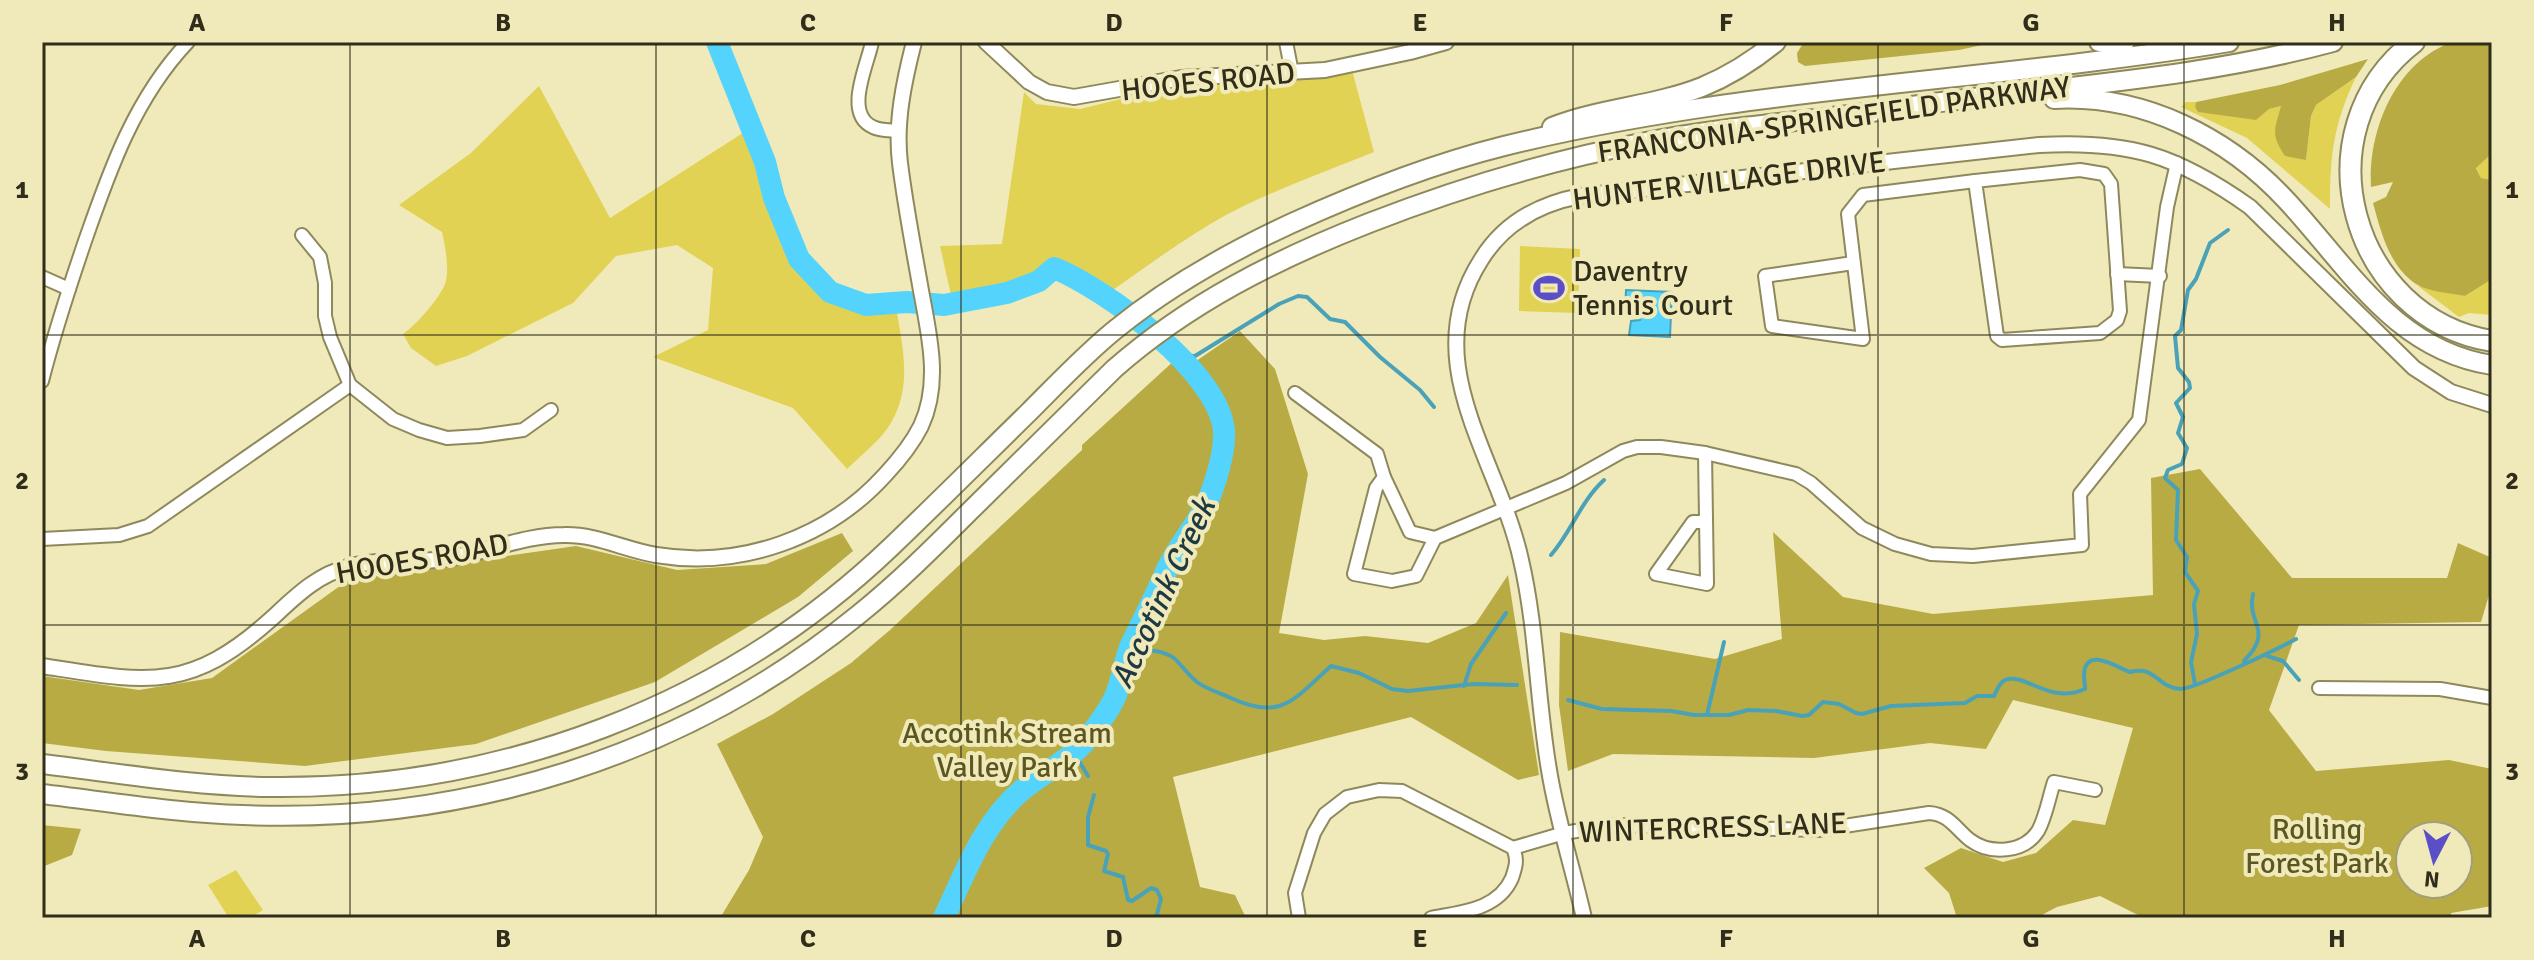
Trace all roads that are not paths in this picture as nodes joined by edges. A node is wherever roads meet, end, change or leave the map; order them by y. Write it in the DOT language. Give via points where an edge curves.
graph roads {
  1 [pos="188,42"];
  2 [pos="872,42"];
  3 [pos="914,42"];
  4 [pos="986,42"];
  5 [pos="1286,42"];
  6 [pos="1446,42"];
  7 [pos="1776,42"];
  8 [pos="2099,42"];
  9 [pos="2125,42"];
  10 [pos="2229,42"];
  11 [pos="2333,42"];
  12 [pos="2414,42"];
  13 [pos="1292,73"];
  14 [pos="1856,114"];
  15 [pos="899,131"];
  16 [pos="1501,146"];
  17 [pos="2177,163"];
  18 [pos="1975,181"];
  19 [pos="302,235"];
  20 [pos="1853,263"];
  21 [pos="2117,274"];
  22 [pos="2160,276"];
  23 [pos="42,277"];
  24 [pos="69,289"];
  25 [pos="2492,341"];
  26 [pos="2492,365"];
  27 [pos="42,381"];
  28 [pos="350,385"];
  29 [pos="1295,393"];
  30 [pos="2492,405"];
  31 [pos="551,410"];
  32 [pos="1705,453"];
  33 [pos="1384,477"];
  34 [pos="1505,507"];
  35 [pos="1706,522"];
  36 [pos="1435,538"];
  37 [pos="42,539"];
  38 [pos="42,666"];
  39 [pos="2319,688"];
  40 [pos="2492,698"];
  41 [pos="42,764"];
  42 [pos="2095,790"];
  43 [pos="42,794"];
  44 [pos="1564,833"];
  45 [pos="1513,848"];
  46 [pos="1299,918"];
  47 [pos="1431,918"];
  48 [pos="1584,918"];
  1 -- 24 [label="street" via="155,80 135,116"];
  2 -- 15 [label="street" via="860,86 861,114 869,126"];
  3 -- 15 [label="street, HOOES ROAD"];
  4 -- 13 [label="street, HOOES ROAD" via="1029,82 1066,97 1181,78"];
  5 -- 13 [label="street"];
  6 -- 13 [label="street, HOOES ROAD" via="1362,63"];
  7 -- 16 [label="main road" via="1701,87 1577,117"];
  8 -- 9 [label="main road"];
  10 -- 16 [label="main road, FRANCONIA-SPRINGFIELD PARKWAY" via="1701,106"];
  11 -- 14 [label="main road, FRANCONIA-SPRINGFIELD PARKWAY" via="2184,73"];
  12 -- 25 [label="highway" via="2378,79 2357,124 2351,168 2355,215 2373,258 2403,296 2441,325"];
  14 -- 26 [label="main road" via="2061,98 2103,101 2163,117 2209,137 2255,170 2402,327 2452,355"];
  14 -- 43 [label="main road, FRANCONIA-SPRINGFIELD PARKWAY" via="1675,137 1520,172 1358,227 1279,262 1205,302 1146,343 848,623 730,702 610,758 484,795 353,814 232,815"];
  15 -- 38 [label="street, HOOES ROAD" via="930,338 930,399 908,448 877,484 819,529 787,543 734,555 679,558 560,535 445,559 361,564 315,581 231,652 191,672 130,678"];
  16 -- 41 [label="main road, FRANCONIA-SPRINGFIELD PARKWAY" via="1336,204 1189,277 1078,363 890,548 816,611 707,681 649,710 506,760 442,774 334,786 226,785"];
  17 -- 22 [label="street"];
  17 -- 30 [label="street, HUNTER VILLAGE DRIVE" via="2250,207 2427,378 2462,397"];
  17 -- 34 [label="street, HUNTER VILLAGE DRIVE" via="2113,145 2039,145 1580,196 1535,211 1503,233 1483,256 1465,291 1456,329 1459,381"];
  18 -- 20 [label="street" via="1863,195 1848,214"];
  18 -- 21 [label="street" via="2080,170 2104,174 2111,184"];
  18 -- 21 [label="street" via="1997,336 2002,340 2108,329 2120,311"];
  19 -- 28 [label="street" via="320,257 330,337"];
  20 -- 20 [label="street" via="1863,339 1772,326 1765,276"];
  21 -- 22 [label="street"];
  22 -- 32 [label="street" via="2139,420 2080,494 2082,545 1973,556 1922,552 1862,528 1796,474"];
  23 -- 24 [label="street"];
  24 -- 27 [label="street"];
  28 -- 31 [label="street" via="393,419 447,438 523,430"];
  28 -- 37 [label="street" via="148,526 119,535"];
  29 -- 33 [label="street" via="1377,454"];
  32 -- 34 [label="street" via="1661,447 1623,451 1566,483"];
  32 -- 35 [label="street"];
  33 -- 36 [label="street" via="1410,532"];
  33 -- 36 [label="street" via="1376,488 1354,574 1392,581 1416,576"];
  34 -- 36 [label="street"];
  34 -- 44 [label="street, HUNTER VILLAGE DRIVE" via="1521,558 1549,773"];
  35 -- 35 [label="street" via="1707,584 1656,574 1693,522"];
  39 -- 40 [label="street" via="2440,689"];
  42 -- 44 [label="street, WINTERCRESS LANE" via="2054,782 2038,831 2009,850 1983,848 1947,818 1929,813 1818,830 1612,825"];
  44 -- 45 [label="street"];
  44 -- 48 [label="street, HUNTER VILLAGE DRIVE"];
  45 -- 46 [label="street" via="1402,791 1347,797 1325,814 1314,833 1295,893"];
  45 -- 47 [label="street" via="1516,866 1500,896 1481,908"];
}
